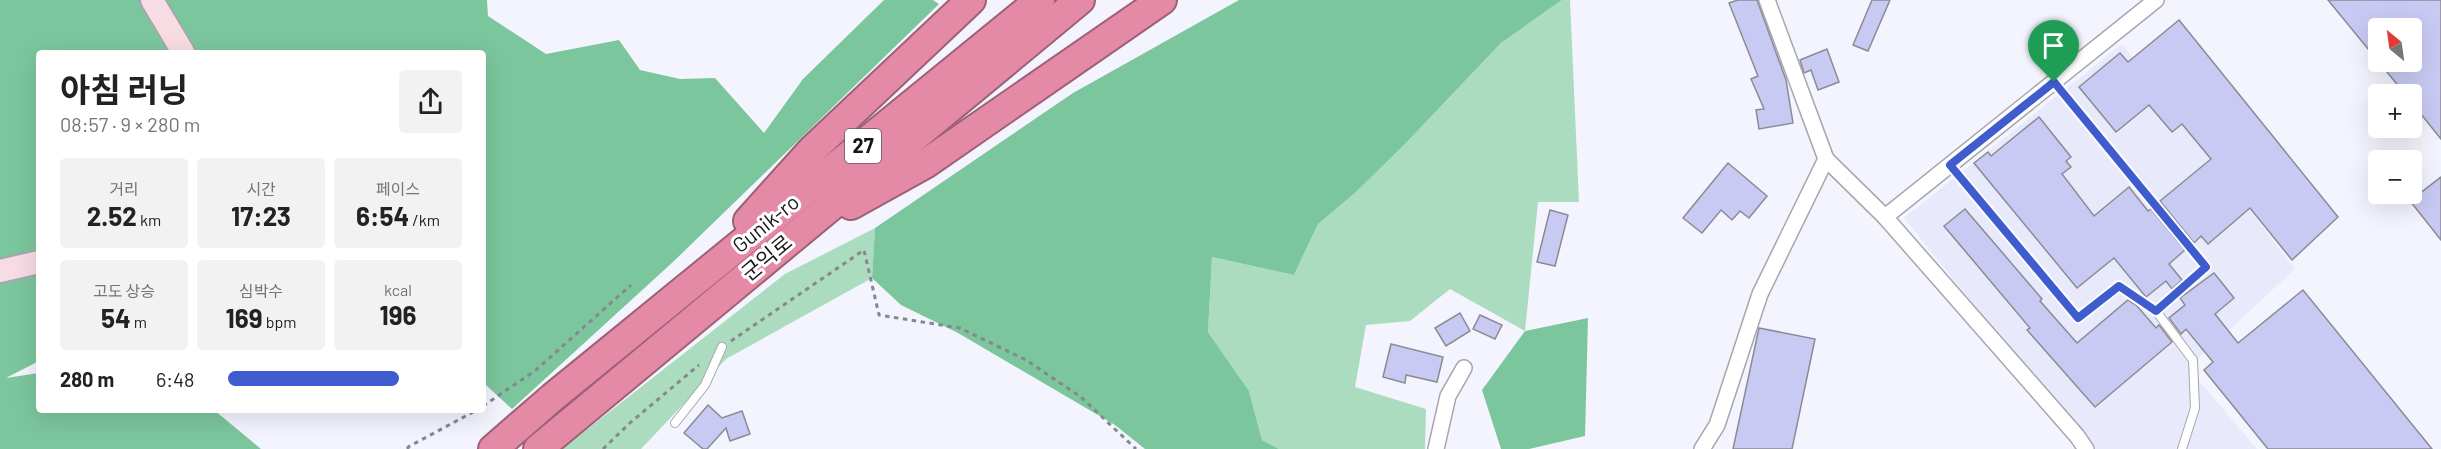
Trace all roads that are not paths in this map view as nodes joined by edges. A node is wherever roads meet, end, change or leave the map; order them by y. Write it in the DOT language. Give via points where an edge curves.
graph roads {
  1 [pos="152,0"];
  2 [pos="971,0"];
  3 [pos="1040,0"];
  4 [pos="1080,0"];
  5 [pos="1162,0"];
  6 [pos="1767,0"];
  7 [pos="2156,0"];
  8 [pos="182,50"];
  9 [pos="2054,82"];
  10 [pos="1826,159"];
  11 [pos="1950,165"];
  12 [pos="1885,217"];
  13 [pos="786,242"];
  14 [pos="36,263"];
  15 [pos="0,271"];
  16 [pos="684,291"];
  17 [pos="2156,311"];
  18 [pos="722,347"];
  19 [pos="1464,368"];
  20 [pos="675,423"];
  21 [pos="493,449"];
  22 [pos="538,449"];
  23 [pos="1436,449"];
  24 [pos="1702,449"];
  25 [pos="2086,449"];
  26 [pos="2182,449"];
  1 -- 8 [label="street"];
  2 -- 16 [label="highway" via="811,151"];
  3 -- 16 [label="highway, Gunik-ro / 27"];
  4 -- 13 [label="highway, 군익로 / 27"];
  5 -- 13 [label="highway" via="925,164"];
  6 -- 10 [label="street"];
  7 -- 9 [label="street"];
  9 -- 11 [label="street"];
  9 -- 17 [label="lane" via="2206,267"];
  10 -- 12 [label="street"];
  10 -- 24 [label="street" via="1761,294 1717,425"];
  11 -- 12 [label="street"];
  11 -- 17 [label="lane" via="2078,318 2119,286"];
  12 -- 25 [label="street"];
  13 -- 22 [label="highway, 군익로 / 27"];
  14 -- 15 [label="street"];
  16 -- 21 [label="highway, Gunik-ro / 27"];
  17 -- 26 [label="lane" via="2193,360 2195,408"];
  18 -- 20 [label="lane" via="705,385"];
  19 -- 23 [label="street" via="1448,396"];
}
